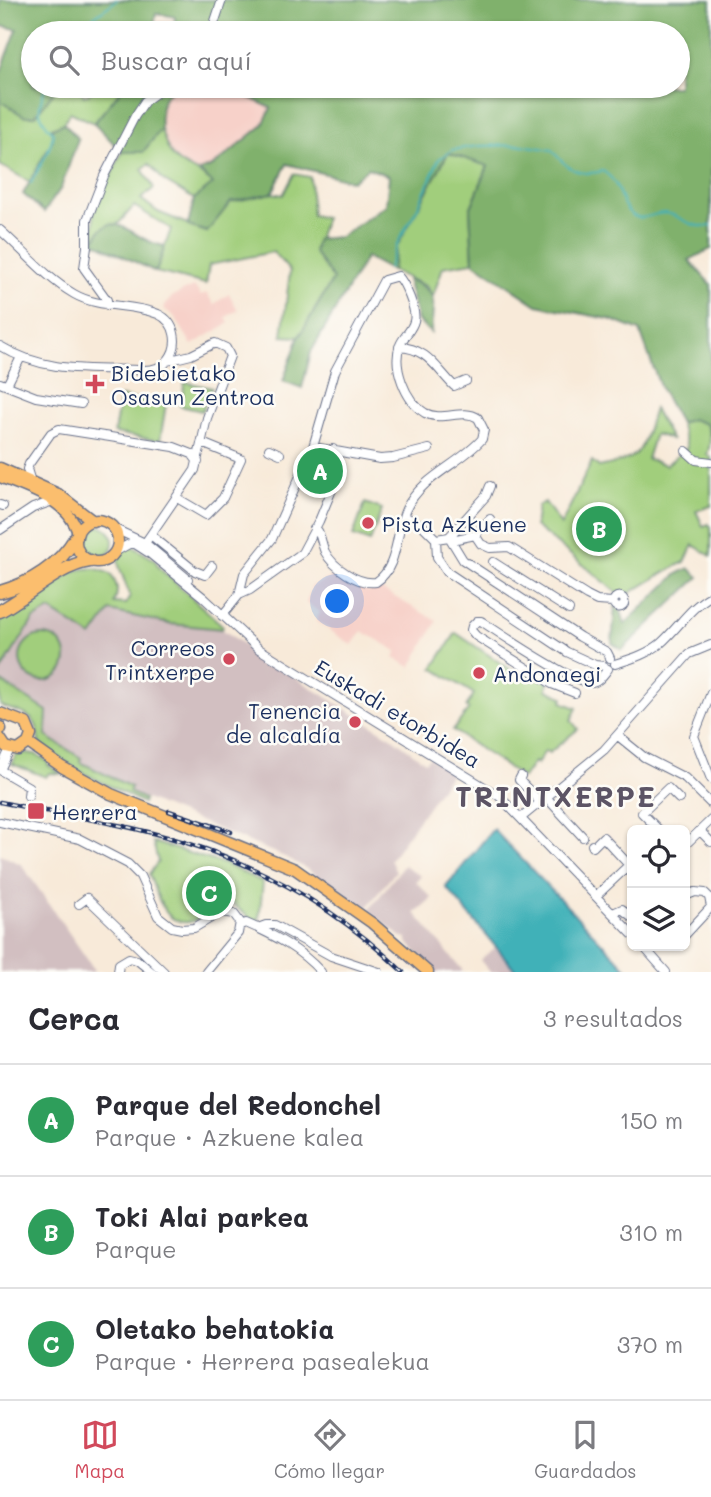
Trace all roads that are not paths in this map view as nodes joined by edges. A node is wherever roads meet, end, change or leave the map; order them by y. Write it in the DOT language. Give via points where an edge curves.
graph roads {
  1 [pos="222,0"];
  2 [pos="215,21"];
  3 [pos="149,98"];
  4 [pos="0,230"];
  5 [pos="107,305"];
  6 [pos="2,347"];
  7 [pos="399,347"];
  8 [pos="21,357"];
  9 [pos="167,361"];
  10 [pos="466,381"];
  11 [pos="3,384"];
  12 [pos="81,404"];
  13 [pos="202,443"];
  14 [pos="313,447"];
  15 [pos="269,449"];
  16 [pos="333,449"];
  17 [pos="429,449"];
  18 [pos="686,451"];
  19 [pos="280,454"];
  20 [pos="198,462"];
  21 [pos="711,462"];
  22 [pos="0,468"];
  23 [pos="0,477"];
  24 [pos="31,482"];
  25 [pos="490,486"];
  26 [pos="177,498"];
  27 [pos="53,501"];
  28 [pos="404,516"];
  29 [pos="489,519"];
  30 [pos="93,521"];
  31 [pos="113,528"];
  32 [pos="314,528"];
  33 [pos="0,530"];
  34 [pos="77,535"];
  35 [pos="475,535"];
  36 [pos="152,536"];
  37 [pos="451,538"];
  38 [pos="436,539"];
  39 [pos="145,543"];
  40 [pos="115,552"];
  41 [pos="90,561"];
  42 [pos="493,562"];
  43 [pos="212,566"];
  44 [pos="242,580"];
  45 [pos="250,590"];
  46 [pos="0,592"];
  47 [pos="239,594"];
  48 [pos="711,596"];
  49 [pos="203,597"];
  50 [pos="613,602"];
  51 [pos="569,610"];
  52 [pos="0,611"];
  53 [pos="222,616"];
  54 [pos="711,645"];
  55 [pos="610,663"];
  56 [pos="575,693"];
  57 [pos="711,693"];
  58 [pos="0,713"];
  59 [pos="13,719"];
  60 [pos="0,729"];
  61 [pos="618,736"];
  62 [pos="0,738"];
  63 [pos="29,743"];
  64 [pos="10,749"];
  65 [pos="0,770"];
  66 [pos="521,776"];
  67 [pos="711,779"];
  68 [pos="28,796"];
  69 [pos="679,799"];
  70 [pos="543,800"];
  71 [pos="711,804"];
  72 [pos="521,818"];
  73 [pos="711,820"];
  74 [pos="0,822"];
  75 [pos="654,825"];
  76 [pos="700,831"];
  77 [pos="583,837"];
  78 [pos="690,840"];
  79 [pos="711,842"];
  80 [pos="592,845"];
  81 [pos="690,894"];
  82 [pos="596,896"];
  83 [pos="79,904"];
  84 [pos="613,913"];
  85 [pos="627,913"];
  86 [pos="240,925"];
  87 [pos="258,928"];
  88 [pos="627,928"];
  89 [pos="690,930"];
  90 [pos="647,951"];
  91 [pos="118,972"];
  92 [pos="152,972"];
  93 [pos="164,972"];
  94 [pos="206,972"];
  95 [pos="321,972"];
  96 [pos="379,972"];
  97 [pos="428,972"];
  98 [pos="666,972"];
  1 -- 2 [label="street"];
  3 -- 5 [label="street" via="135,116 88,213 84,268"];
  4 -- 5 [label="street" via="67,290"];
  5 -- 9 [label="street" via="157,314 167,321 175,342"];
  6 -- 8 [label="street"];
  7 -- 10 [label="street" via="414,347 454,386"];
  7 -- 14 [label="street" via="414,321 405,285 398,276 384,280 335,371"];
  7 -- 28 [label="street" via="401,383 416,405 433,415 473,415 484,430 477,445 423,487"];
  8 -- 9 [label="street" via="64,368 144,370"];
  8 -- 11 [label="street"];
  9 -- 13 [label="street" via="215,343 229,352"];
  11 -- 12 [label="street" via="36,397"];
  13 -- 20 [label="street"];
  13 -- 26 [label="street" via="242,459 223,498 206,515"];
  14 -- 16 [label="street"];
  14 -- 44 [label="street" via="272,539"];
  15 -- 19 [label="street"];
  16 -- 17 [label="street" via="380,459"];
  16 -- 32 [label="street" via="340,467"];
  18 -- 21 [label="street" via="696,460"];
  20 -- 24 [label="street" via="192,454 174,447 59,429 29,464"];
  20 -- 26 [label="street"];
  22 -- 24 [label="main road"];
  23 -- 27 [label="main road"];
  24 -- 30 [label="main road" via="58,494"];
  25 -- 37 [label="street"];
  26 -- 36 [label="street"];
  27 -- 33 [label="street"];
  27 -- 34 [label="main road" via="72,518"];
  28 -- 32 [label="street" via="390,568 370,583 332,562"];
  28 -- 38 [label="street"];
  29 -- 35 [label="street"];
  30 -- 31 [label="main road"];
  30 -- 34 [label="main road"];
  31 -- 39 [label="street, Euskadi etorbidea"];
  31 -- 40 [label="main road" via="118,539"];
  32 -- 45 [label="street" via="302,553"];
  34 -- 41 [label="main road" via="77,549"];
  34 -- 46 [label="highway" via="44,571"];
  35 -- 37 [label="street"];
  35 -- 50 [label="street" via="490,548 509,547 586,597"];
  36 -- 39 [label="street"];
  36 -- 43 [label="street" via="195,571 205,575"];
  37 -- 38 [label="street"];
  37 -- 55 [label="street" via="463,560 607,652"];
  38 -- 55 [label="street" via="437,557 447,572 567,652 596,665"];
  39 -- 49 [label="street, Euskadi etorbidea"];
  40 -- 41 [label="main road" via="105,561"];
  40 -- 49 [label="street, Euskadi etorbidea" via="129,544 142,548"];
  41 -- 52 [label="highway" via="76,563"];
  42 -- 51 [label="street"];
  44 -- 45 [label="street"];
  44 -- 47 [label="street"];
  45 -- 47 [label="street"];
  47 -- 53 [label="street"];
  48 -- 55 [label="street" via="653,649 632,660"];
  49 -- 53 [label="street, Euskadi etorbidea"];
  53 -- 72 [label="street, Euskadi etorbidea" via="259,649 478,782"];
  54 -- 61 [label="street" via="689,654"];
  55 -- 56 [label="street" via="598,680 589,683 481,621 471,626 476,636 552,684"];
  57 -- 67 [label="street" via="694,736"];
  58 -- 59 [label="main road"];
  59 -- 60 [label="main road"];
  59 -- 63 [label="main road" via="29,726"];
  61 -- 70 [label="street"];
  61 -- 71 [label="street" via="644,757 685,778"];
  62 -- 64 [label="main road"];
  63 -- 64 [label="main road" via="22,749"];
  63 -- 97 [label="main road" via="111,794 295,869 372,923"];
  64 -- 65 [label="street"];
  65 -- 68 [label="street" via="29,787"];
  66 -- 70 [label="street" via="519,780"];
  69 -- 75 [label="street" via="668,788 642,813"];
  70 -- 72 [label="street"];
  70 -- 77 [label="street"];
  72 -- 82 [label="street, Euskadi etorbidea"];
  73 -- 76 [label="street"];
  74 -- 86 [label="street" via="80,839 128,864 140,876 158,916 172,927 194,928 224,911 234,914"];
  76 -- 78 [label="street"];
  76 -- 79 [label="street"];
  80 -- 82 [label="street" via="604,836 629,864"];
  81 -- 89 [label="street" via="705,893 711,902 709,911"];
  82 -- 84 [label="street, Euskadi etorbidea"];
  83 -- 93 [label="street" via="87,898"];
  84 -- 85 [label="street" via="621,909"];
  84 -- 88 [label="street, Euskadi etorbidea"];
  86 -- 87 [label="street"];
  86 -- 94 [label="street"];
  87 -- 95 [label="street" via="288,944"];
  87 -- 96 [label="street" via="275,925 331,957"];
  90 -- 98 [label="street"];
  91 -- 92 [label="street" via="119,964 129,958"];
}
